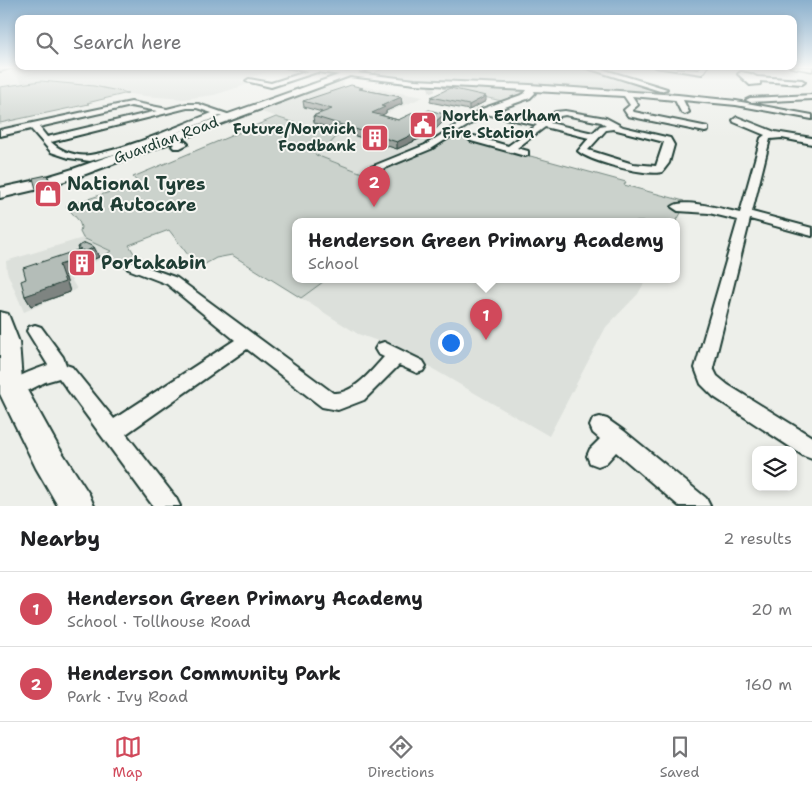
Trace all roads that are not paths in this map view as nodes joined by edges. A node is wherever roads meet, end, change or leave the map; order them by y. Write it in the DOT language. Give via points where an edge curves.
graph roads {
  1 [pos="291,91"];
  2 [pos="297,91"];
  3 [pos="531,91"];
  4 [pos="588,91"];
  5 [pos="674,91"];
  6 [pos="289,93"];
  7 [pos="626,93"];
  8 [pos="678,97"];
  9 [pos="812,97"];
  10 [pos="697,99"];
  11 [pos="741,102"];
  12 [pos="675,109"];
  13 [pos="167,111"];
  14 [pos="485,111"];
  15 [pos="226,115"];
  16 [pos="812,116"];
  17 [pos="737,120"];
  18 [pos="543,124"];
  19 [pos="33,125"];
  20 [pos="614,126"];
  21 [pos="704,129"];
  22 [pos="0,133"];
  23 [pos="773,135"];
  24 [pos="594,136"];
  25 [pos="474,139"];
  26 [pos="46,140"];
  27 [pos="812,141"];
  28 [pos="510,149"];
  29 [pos="525,153"];
  30 [pos="375,169"];
  31 [pos="38,185"];
  32 [pos="0,193"];
  33 [pos="0,201"];
  34 [pos="678,207"];
  35 [pos="745,216"];
  36 [pos="812,232"];
  37 [pos="133,266"];
  38 [pos="0,320"];
  39 [pos="35,331"];
  40 [pos="247,340"];
  41 [pos="418,366"];
  42 [pos="57,370"];
  43 [pos="7,379"];
  44 [pos="112,432"];
  45 [pos="608,432"];
  46 [pos="812,449"];
  47 [pos="598,456"];
  48 [pos="77,506"];
  49 [pos="168,506"];
  50 [pos="698,506"];
  1 -- 6 [label="street"];
  2 -- 6 [label="highway, Guardian Road"];
  3 -- 14 [label="street" via="527,96"];
  4 -- 7 [label="street"];
  5 -- 10 [label="street"];
  6 -- 15 [label="highway, Guardian Road"];
  7 -- 8 [label="street"];
  7 -- 21 [label="street" via="634,105 628,110 631,114"];
  8 -- 10 [label="street"];
  8 -- 12 [label="street" via="685,111"];
  9 -- 11 [label="street"];
  10 -- 11 [label="street"];
  11 -- 16 [label="street"];
  13 -- 15 [label="street" via="193,106"];
  13 -- 19 [label="street" via="125,105"];
  13 -- 26 [label="street"];
  14 -- 18 [label="street"];
  14 -- 30 [label="street" via="428,147"];
  15 -- 26 [label="street, Guardian Road" via="90,158 56,150"];
  15 -- 31 [label="highway, Guardian Road" via="180,143"];
  17 -- 23 [label="street"];
  18 -- 20 [label="street" via="564,113 603,120"];
  18 -- 24 [label="street"];
  18 -- 28 [label="street"];
  19 -- 22 [label="street"];
  19 -- 26 [label="street"];
  20 -- 24 [label="street" via="603,128"];
  20 -- 24 [label="street" via="669,142 661,167 642,170 590,155 582,150"];
  23 -- 27 [label="street"];
  23 -- 35 [label="street" via="766,138"];
  25 -- 28 [label="street"];
  28 -- 29 [label="street"];
  31 -- 32 [label="highway, Guardian Road"];
  31 -- 33 [label="highway, Guardian Road"];
  34 -- 35 [label="street"];
  35 -- 36 [label="street"];
  35 -- 46 [label="street" via="704,362 705,375 721,391"];
  37 -- 40 [label="street" via="170,279"];
  38 -- 43 [label="highway" via="6,342"];
  39 -- 42 [label="street" via="57,362"];
  40 -- 41 [label="street" via="337,404 359,393 391,352"];
  40 -- 44 [label="street"];
  42 -- 43 [label="street"];
  42 -- 44 [label="street" via="65,372"];
  43 -- 48 [label="highway" via="47,457"];
  44 -- 49 [label="street"];
  45 -- 47 [label="street"];
  45 -- 50 [label="street"];
}
